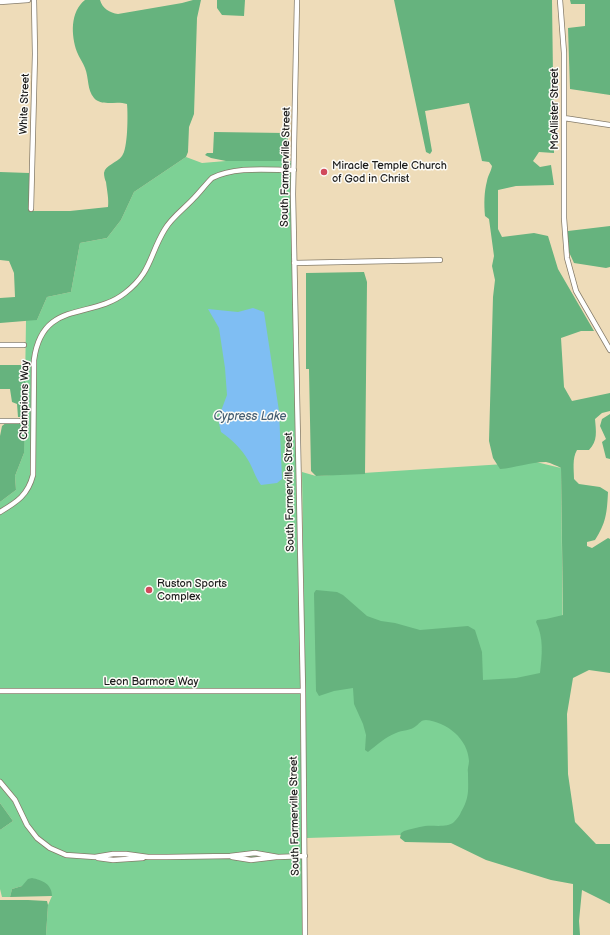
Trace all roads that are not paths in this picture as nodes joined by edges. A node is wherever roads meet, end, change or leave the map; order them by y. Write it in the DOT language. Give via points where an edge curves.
graph roads {
  1 [pos="28,0"];
  2 [pos="34,0"];
  3 [pos="297,0"];
  4 [pos="560,0"];
  5 [pos="0,2"];
  6 [pos="564,118"];
  7 [pos="610,125"];
  8 [pos="294,170"];
  9 [pos="31,209"];
  10 [pos="440,260"];
  11 [pos="294,263"];
  12 [pos="0,345"];
  13 [pos="24,345"];
  14 [pos="610,350"];
  15 [pos="19,420"];
  16 [pos="0,421"];
  17 [pos="0,512"];
  18 [pos="0,691"];
  19 [pos="303,691"];
  20 [pos="0,782"];
  21 [pos="305,856"];
  22 [pos="305,935"];
  1 -- 5 [label="street"];
  2 -- 9 [label="street, White Street" via="36,54"];
  3 -- 8 [label="street, South Farmerville Street"];
  4 -- 6 [label="street, McAllister Street" via="564,53"];
  6 -- 7 [label="street"];
  6 -- 14 [label="street, McAllister Street" via="564,218 567,258 576,291"];
  8 -- 11 [label="street, South Farmerville Street"];
  8 -- 17 [label="street, Champions Way" via="235,171 212,178 171,220 147,269 126,293 99,306 66,314 48,326 37,344 34,360 31,484 18,501"];
  10 -- 11 [label="street"];
  11 -- 19 [label="street, South Farmerville Street"];
  12 -- 13 [label="street"];
  15 -- 16 [label="street"];
  18 -- 19 [label="street, Leon Barmore Way"];
  19 -- 21 [label="street, South Farmerville Street"];
  20 -- 21 [label="street" via="15,800 31,832 43,844 66,855"];
  21 -- 22 [label="street, South Farmerville Street"];
}
